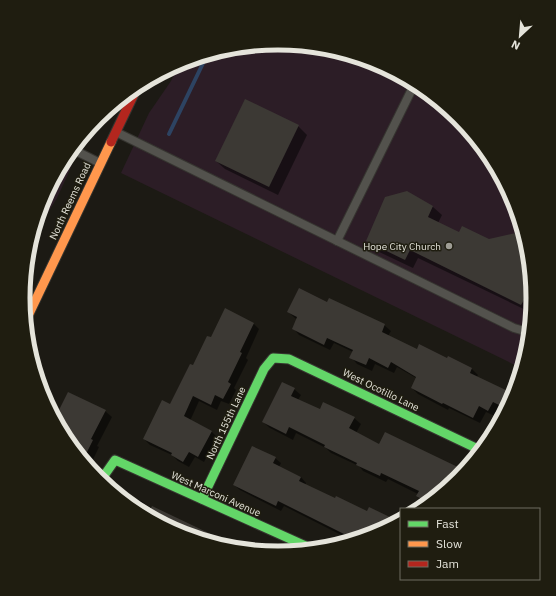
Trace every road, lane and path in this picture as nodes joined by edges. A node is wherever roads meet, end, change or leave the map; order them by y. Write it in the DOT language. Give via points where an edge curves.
graph roads {
  1 [pos="412,89"];
  2 [pos="132,97"];
  3 [pos="116,131"];
  4 [pos="78,152"];
  5 [pos="101,163"];
  6 [pos="337,241"];
  7 [pos="31,310"];
  8 [pos="524,330"];
  9 [pos="273,358"];
  10 [pos="476,448"];
  11 [pos="105,475"];
  12 [pos="202,499"];
  13 [pos="302,544"];
  1 -- 6 [label="lane"];
  2 -- 3 [label="street, North Reems Road"];
  3 -- 5 [label="street, North Reems Road"];
  3 -- 6 [label="lane"];
  4 -- 5 [label="lane"];
  5 -- 7 [label="street, North Reems Road"];
  6 -- 8 [label="lane" via="514,328"];
  9 -- 10 [label="street, West Ocotillo Lane" via="289,359"];
  9 -- 12 [label="street, North 155th Lane" via="264,369"];
  11 -- 12 [label="street, West Marconi Avenue" via="115,460"];
  12 -- 13 [label="street, West Marconi Avenue"];
}
